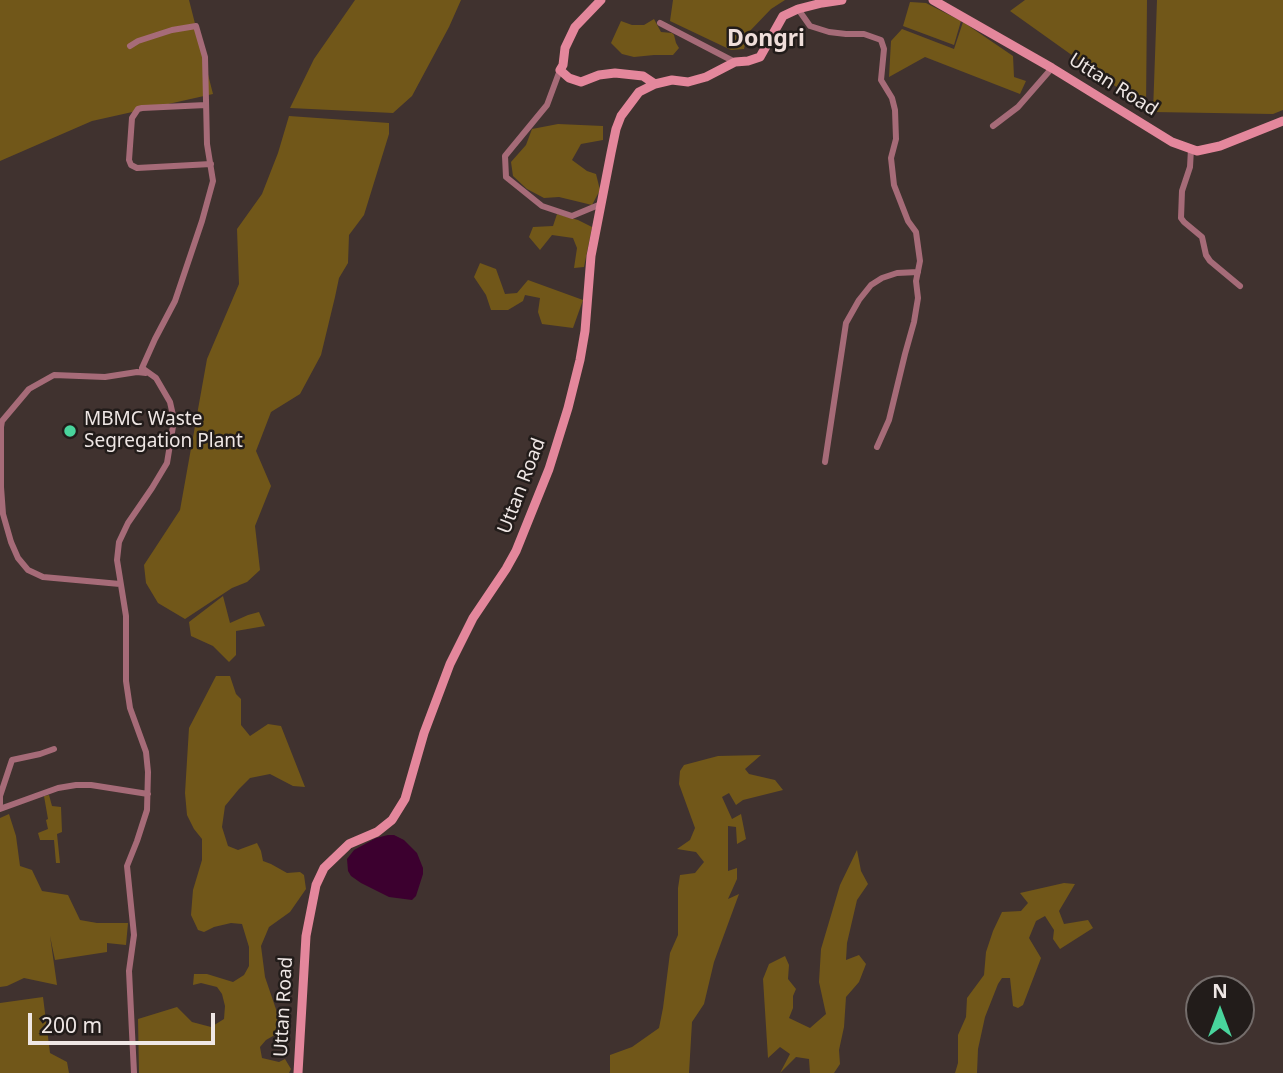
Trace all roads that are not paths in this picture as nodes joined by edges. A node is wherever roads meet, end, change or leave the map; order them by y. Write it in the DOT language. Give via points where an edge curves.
graph roads {
  1 [pos="601,0"];
  2 [pos="842,0"];
  3 [pos="933,0"];
  4 [pos="822,1"];
  5 [pos="798,9"];
  6 [pos="660,23"];
  7 [pos="130,46"];
  8 [pos="736,62"];
  9 [pos="1052,68"];
  10 [pos="560,70"];
  11 [pos="655,84"];
  12 [pos="206,105"];
  13 [pos="1283,121"];
  14 [pos="993,127"];
  15 [pos="1191,149"];
  16 [pos="211,164"];
  17 [pos="601,204"];
  18 [pos="918,272"];
  19 [pos="1240,286"];
  20 [pos="151,376"];
  21 [pos="877,447"];
  22 [pos="825,462"];
  23 [pos="120,584"];
  24 [pos="54,749"];
  25 [pos="148,793"];
  26 [pos="0,807"];
  27 [pos="134,1073"];
  28 [pos="298,1073"];
  1 -- 10 [label="main road" via="576,27"];
  2 -- 4 [label="main road"];
  3 -- 9 [label="main road, Uttan Road"];
  4 -- 5 [label="main road"];
  5 -- 8 [label="main road" via="783,16 760,57"];
  5 -- 18 [label="street" via="810,26 820,30 881,40 881,80 895,110 894,185 916,232"];
  6 -- 8 [label="street"];
  7 -- 12 [label="street" via="196,26 205,57"];
  8 -- 11 [label="main road" via="688,82"];
  9 -- 14 [label="street" via="1018,107"];
  9 -- 15 [label="main road, Uttan Road" via="1171,142"];
  10 -- 11 [label="main road" via="581,82 615,73 643,76"];
  10 -- 17 [label="street" via="547,105 505,156 506,177 542,206 572,216"];
  11 -- 17 [label="main road, Uttan Road" via="639,92 621,117"];
  12 -- 16 [label="street"];
  12 -- 16 [label="street" via="138,109 132,118 128,160 137,168"];
  13 -- 15 [label="main road" via="1220,146"];
  15 -- 19 [label="street" via="1181,218 1202,237 1210,261"];
  16 -- 20 [label="street" via="210,194 175,301 142,368"];
  17 -- 28 [label="main road, Uttan Road" via="580,360 524,533 450,664 405,799 392,820 349,845 324,867 316,885 306,936"];
  18 -- 21 [label="street" via="914,322 889,420"];
  18 -- 22 [label="street" via="897,273 871,285 846,323"];
  20 -- 23 [label="street" via="170,402 174,420 171,444 167,463 119,542"];
  20 -- 23 [label="street" via="137,372 105,377 54,375 29,389 1,427 2,514 18,558 43,577"];
  23 -- 25 [label="street" via="126,616 126,681 146,752"];
  24 -- 26 [label="street" via="12,760"];
  25 -- 26 [label="street" via="76,785"];
  25 -- 27 [label="street" via="147,810 127,866 134,935 129,971"];
}
